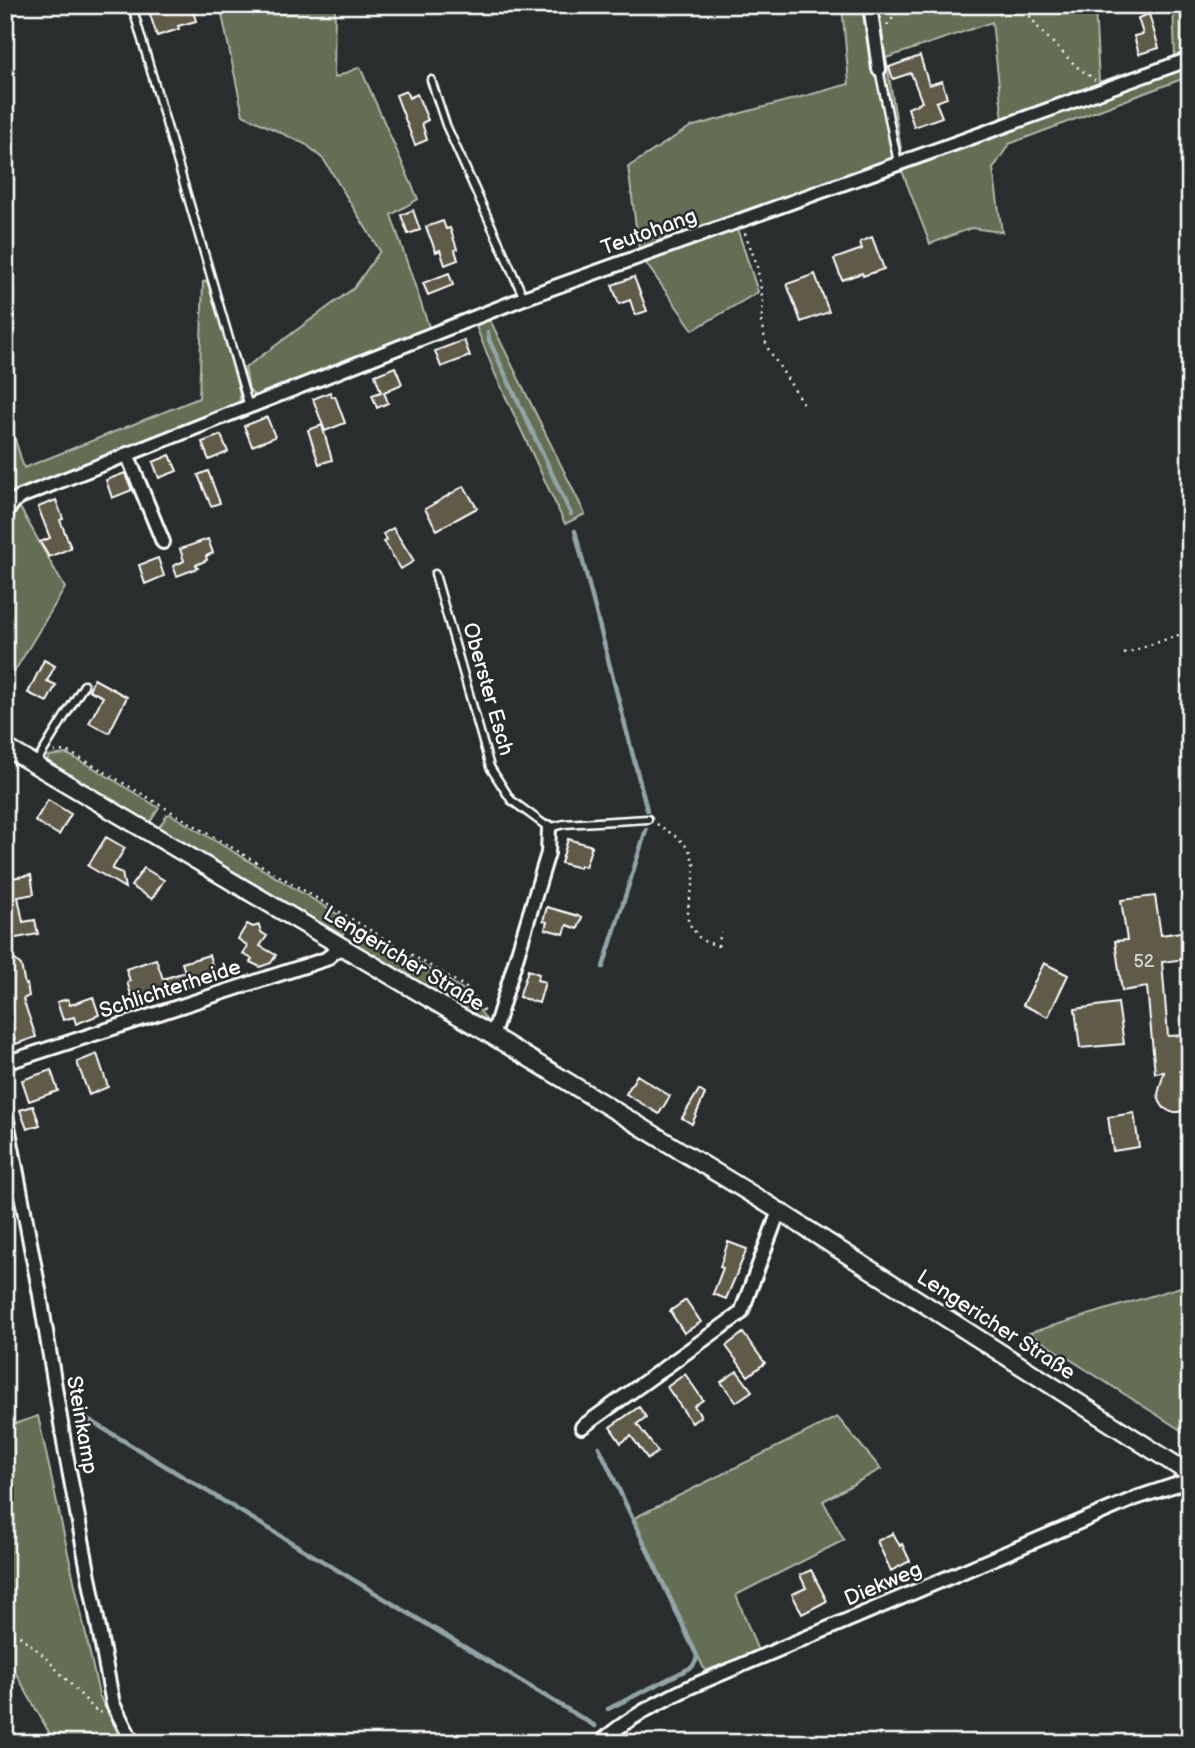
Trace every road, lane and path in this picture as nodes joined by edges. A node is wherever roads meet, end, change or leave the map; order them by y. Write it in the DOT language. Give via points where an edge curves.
graph roads {
  1 [pos="870,5"];
  2 [pos="907,5"];
  3 [pos="1012,5"];
  4 [pos="132,6"];
  5 [pos="875,41"];
  6 [pos="1190,59"];
  7 [pos="879,69"];
  8 [pos="431,80"];
  9 [pos="1106,89"];
  10 [pos="898,163"];
  11 [pos="740,220"];
  12 [pos="524,298"];
  13 [pos="804,405"];
  14 [pos="249,407"];
  15 [pos="127,454"];
  16 [pos="5,514"];
  17 [pos="163,542"];
  18 [pos="435,574"];
  19 [pos="1190,631"];
  20 [pos="1124,653"];
  21 [pos="84,685"];
  22 [pos="5,747"];
  23 [pos="36,765"];
  24 [pos="648,819"];
  25 [pos="550,828"];
  26 [pos="721,932"];
  27 [pos="342,946"];
  28 [pos="491,1035"];
  29 [pos="5,1063"];
  30 [pos="5,1110"];
  31 [pos="779,1211"];
  32 [pos="582,1427"];
  33 [pos="1190,1474"];
  34 [pos="1190,1480"];
  35 [pos="6,1632"];
  36 [pos="116,1710"];
  37 [pos="133,1743"];
  38 [pos="600,1743"];
  1 -- 5 [label="street"];
  2 -- 5 [label="path"];
  3 -- 9 [label="path" via="1027,12 1076,66"];
  4 -- 14 [label="lane"];
  5 -- 7 [label="street"];
  6 -- 9 [label="street, Teutohang"];
  7 -- 10 [label="lane"];
  8 -- 12 [label="lane" via="446,125"];
  9 -- 10 [label="street, Teutohang"];
  10 -- 11 [label="street, Teutohang"];
  11 -- 12 [label="street, Teutohang"];
  11 -- 13 [label="path" via="757,265 767,347"];
  12 -- 14 [label="street, Teutohang"];
  14 -- 15 [label="street, Teutohang"];
  15 -- 16 [label="street, Teutohang" via="20,496"];
  15 -- 17 [label="street"];
  18 -- 25 [label="lane, Oberster Esch" via="490,767 512,800"];
  19 -- 20 [label="path"];
  21 -- 23 [label="lane"];
  22 -- 23 [label="street, Lengericher Straße"];
  23 -- 27 [label="street, Lengericher Straße"];
  24 -- 25 [label="lane"];
  24 -- 26 [label="path" via="689,849 694,881 688,922 701,940 720,947"];
  25 -- 28 [label="street" via="548,853"];
  27 -- 28 [label="street, Lengericher Straße"];
  27 -- 29 [label="street, Schlichterheide" via="326,959"];
  28 -- 31 [label="street, Lengericher Straße"];
  30 -- 36 [label="street, Steinkamp" via="98,1632"];
  31 -- 32 [label="street" via="741,1313"];
  31 -- 33 [label="street, Lengericher Straße"];
  34 -- 38 [label="street, Diekweg" via="1136,1498 690,1687 648,1707"];
  35 -- 36 [label="path" via="20,1636 41,1653 98,1713"];
  36 -- 37 [label="street, Steinkamp"];
}
